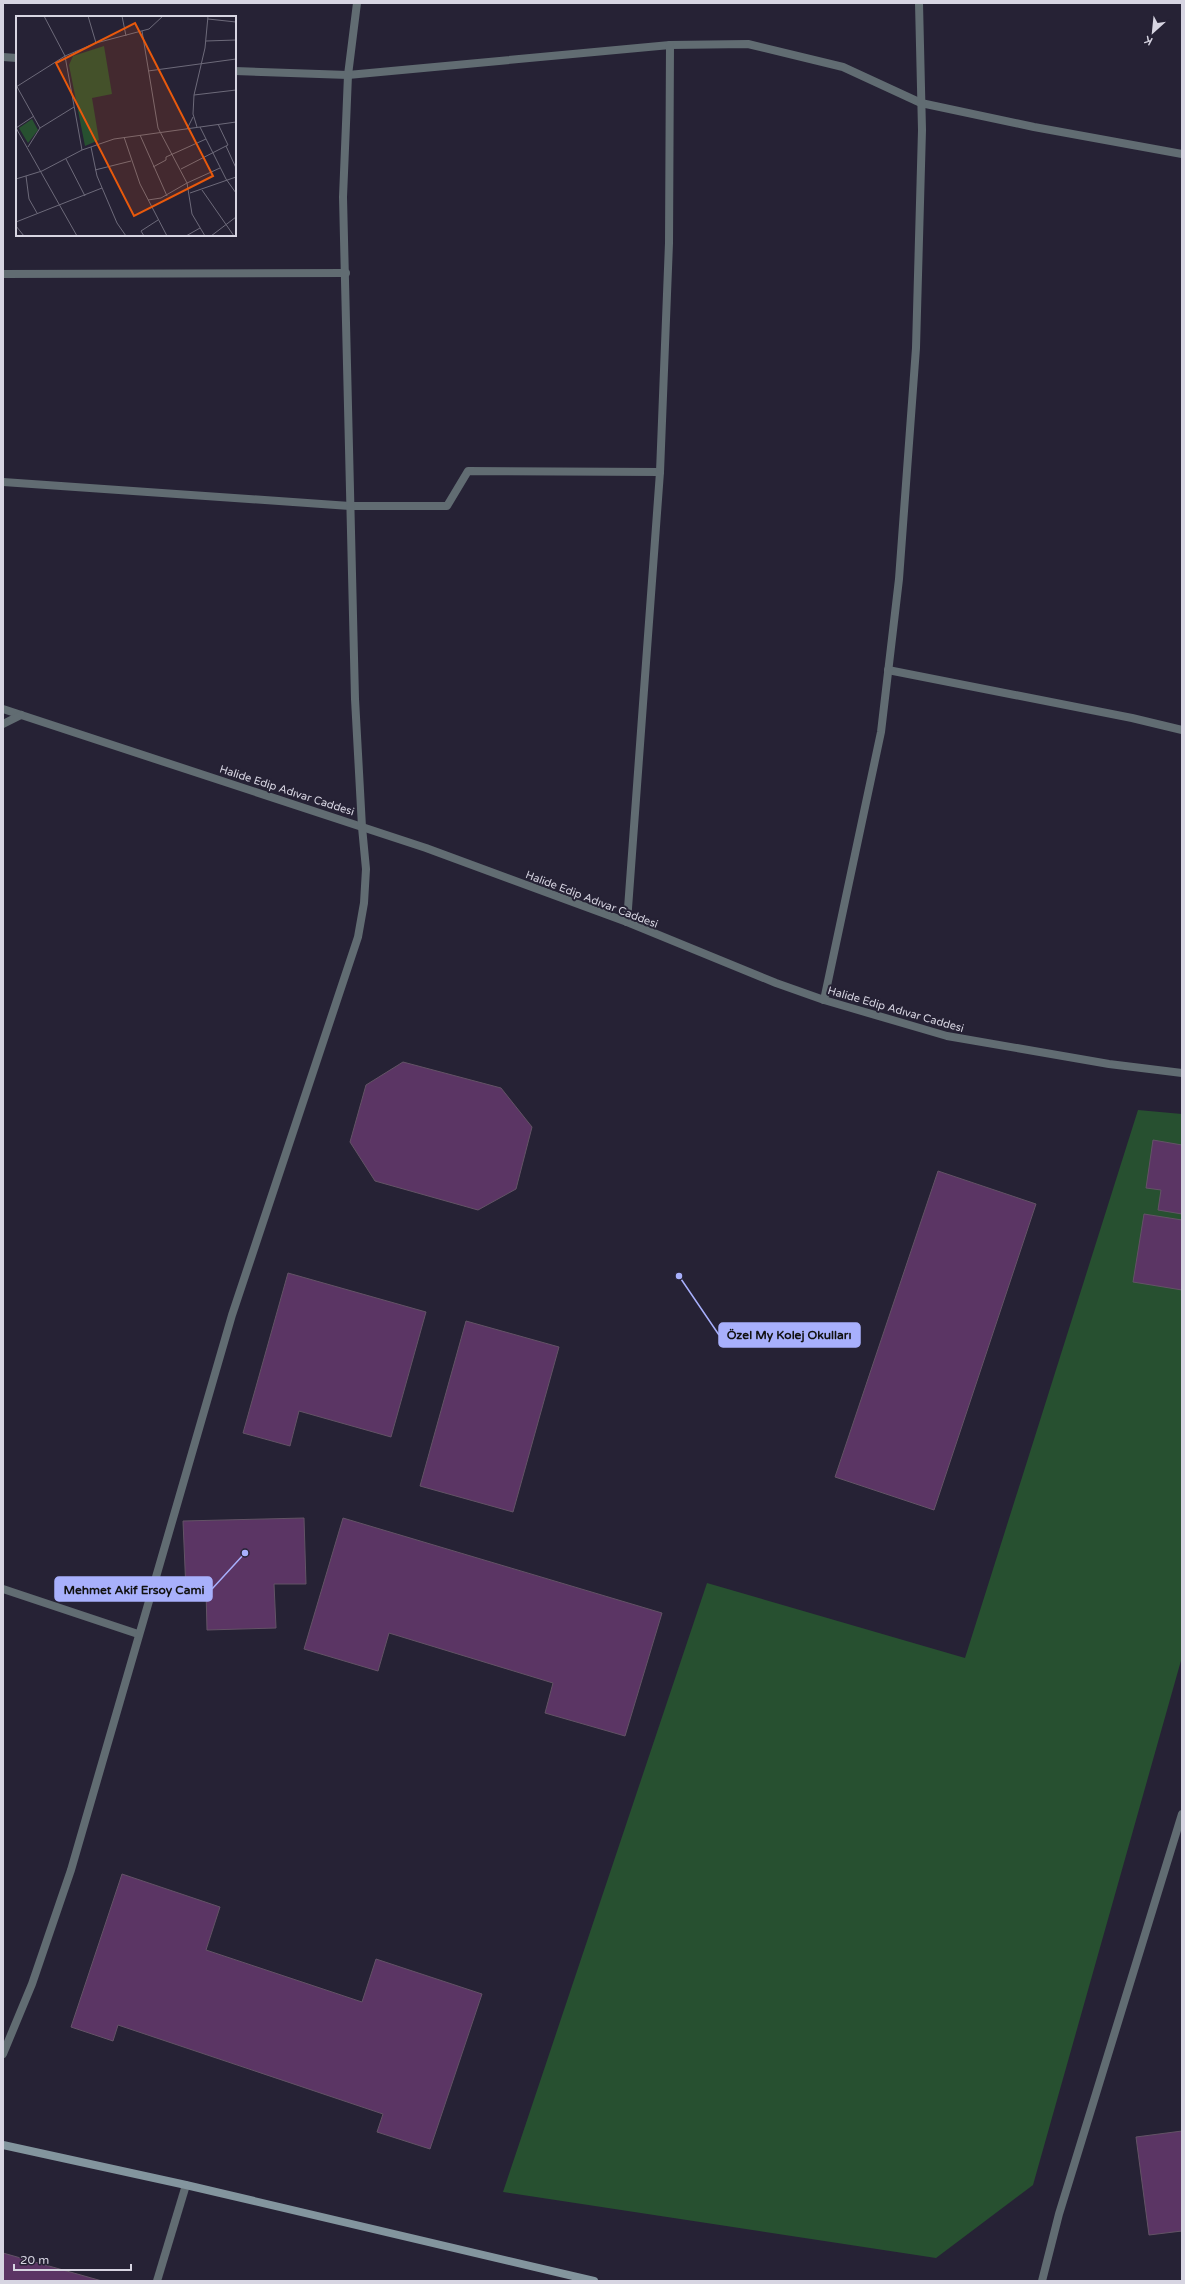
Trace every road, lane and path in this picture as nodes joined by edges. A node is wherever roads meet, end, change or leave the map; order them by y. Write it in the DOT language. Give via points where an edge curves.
graph roads {
  1 [pos="357,3"];
  2 [pos="919,3"];
  3 [pos="670,44"];
  4 [pos="3,57"];
  5 [pos="16,58"];
  6 [pos="236,71"];
  7 [pos="348,75"];
  8 [pos="921,103"];
  9 [pos="1182,154"];
  10 [pos="346,273"];
  11 [pos="3,274"];
  12 [pos="660,472"];
  13 [pos="3,482"];
  14 [pos="350,506"];
  15 [pos="888,670"];
  16 [pos="3,709"];
  17 [pos="21,715"];
  18 [pos="3,724"];
  19 [pos="1182,730"];
  20 [pos="362,827"];
  21 [pos="627,922"];
  22 [pos="824,1000"];
  23 [pos="1182,1073"];
  24 [pos="3,1589"];
  25 [pos="138,1634"];
  26 [pos="1182,1814"];
  27 [pos="3,2054"];
  28 [pos="3,2145"];
  29 [pos="186,2185"];
  30 [pos="157,2281"];
  31 [pos="590,2281"];
  32 [pos="1042,2281"];
  1 -- 7 [label="street"];
  2 -- 8 [label="street"];
  3 -- 7 [label="street"];
  3 -- 8 [label="street" via="755,46 843,67"];
  3 -- 12 [label="street" via="669,243"];
  4 -- 5 [label="street"];
  6 -- 7 [label="street"];
  7 -- 10 [label="street" via="343,197"];
  8 -- 9 [label="street"];
  8 -- 15 [label="street" via="916,348 899,579"];
  10 -- 11 [label="street"];
  10 -- 14 [label="street"];
  12 -- 14 [label="street" via="468,471 447,506"];
  12 -- 21 [label="street"];
  13 -- 14 [label="street"];
  14 -- 20 [label="street" via="355,699"];
  15 -- 19 [label="street"];
  15 -- 22 [label="street" via="881,732"];
  16 -- 17 [label="street, Halide Edip Adıvar Caddesi"];
  17 -- 18 [label="street"];
  17 -- 20 [label="street, Halide Edip Adıvar Caddesi"];
  20 -- 21 [label="street, Halide Edip Adıvar Caddesi"];
  20 -- 25 [label="street" via="366,869 358,937 232,1315"];
  21 -- 22 [label="street, Halide Edip Adıvar Caddesi"];
  22 -- 23 [label="street, Halide Edip Adıvar Caddesi" via="947,1036 1108,1064"];
  24 -- 25 [label="street"];
  25 -- 27 [label="street" via="71,1870 32,1984"];
  26 -- 32 [label="street" via="1059,2214"];
  28 -- 29 [label="street"];
  29 -- 30 [label="street"];
  29 -- 31 [label="street"];
}
